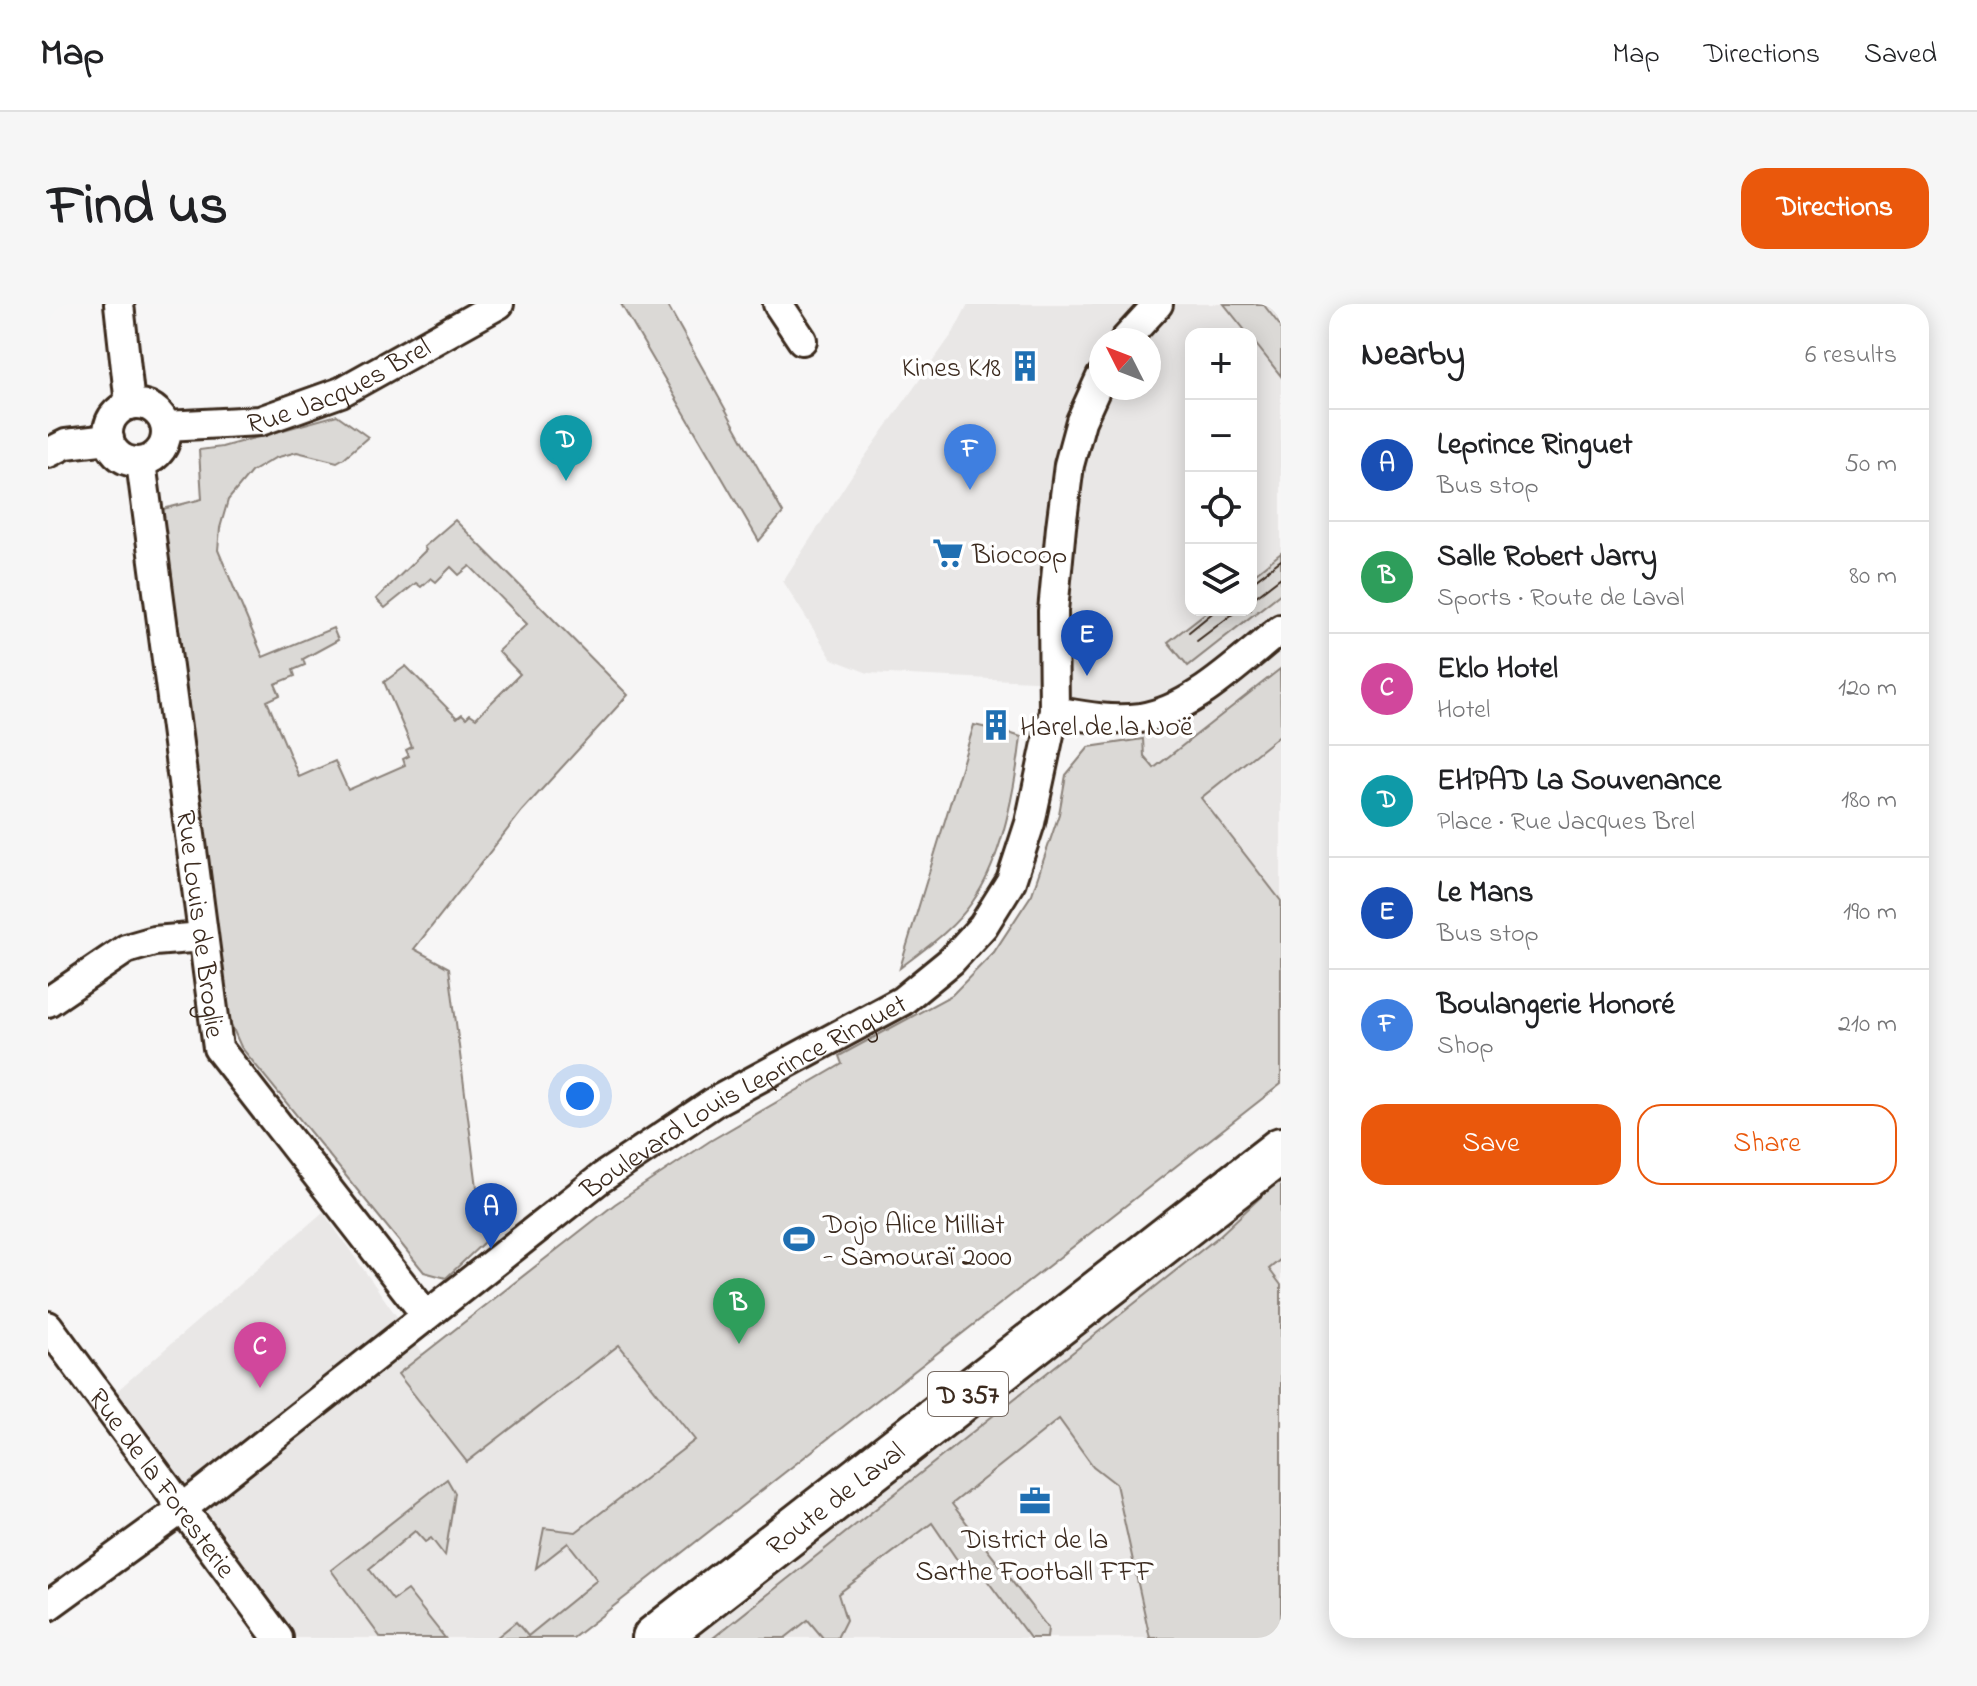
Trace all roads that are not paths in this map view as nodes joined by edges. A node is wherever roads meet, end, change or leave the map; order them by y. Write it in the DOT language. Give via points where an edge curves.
graph roads {
  1 [pos="119,304"];
  2 [pos="499,304"];
  3 [pos="778,304"];
  4 [pos="1158,304"];
  5 [pos="1136,328"];
  6 [pos="802,340"];
  7 [pos="1091,400"];
  8 [pos="130,405"];
  9 [pos="166,426"];
  10 [pos="109,439"];
  11 [pos="48,453"];
  12 [pos="141,462"];
  13 [pos="1281,629"];
  14 [pos="1054,711"];
  15 [pos="203,937"];
  16 [pos="48,1002"];
  17 [pos="1281,1150"];
  18 [pos="426,1315"];
  19 [pos="48,1326"];
  20 [pos="183,1508"];
  21 [pos="48,1606"];
  22 [pos="278,1638"];
  23 [pos="655,1638"];
  1 -- 8 [label="street"];
  2 -- 9 [label="street, Rue Jacques Brel" via="341,392 260,421"];
  3 -- 6 [label="street"];
  4 -- 5 [label="street"];
  7 -- 14 [label="street, Boulevard Louis Leprince Ringuet" via="1069,465 1061,527 1053,611"];
  8 -- 9 [label="street" via="148,406"];
  8 -- 10 [label="street" via="116,414"];
  9 -- 12 [label="street" via="164,446"];
  10 -- 11 [label="street" via="66,444"];
  10 -- 12 [label="street" via="117,454"];
  12 -- 15 [label="street, Rue Louis de Broglie"];
  13 -- 14 [label="street" via="1183,705 1142,718 1103,719"];
  14 -- 18 [label="street, Boulevard Louis Leprince Ringuet" via="1030,823 1011,881 983,926 951,961 902,1001 716,1101 601,1178"];
  15 -- 16 [label="street" via="126,949"];
  15 -- 18 [label="street, Rue Louis de Broglie" via="218,1048"];
  17 -- 23 [label="main road, Route de Laval / D 357"];
  18 -- 20 [label="street, Boulevard Louis Leprince Ringuet"];
  19 -- 20 [label="street, Rue de la Foresterie"];
  20 -- 21 [label="street, Boulevard Louis Leprince Ringuet"];
  20 -- 22 [label="street, Rue de la Foresterie"];
}
